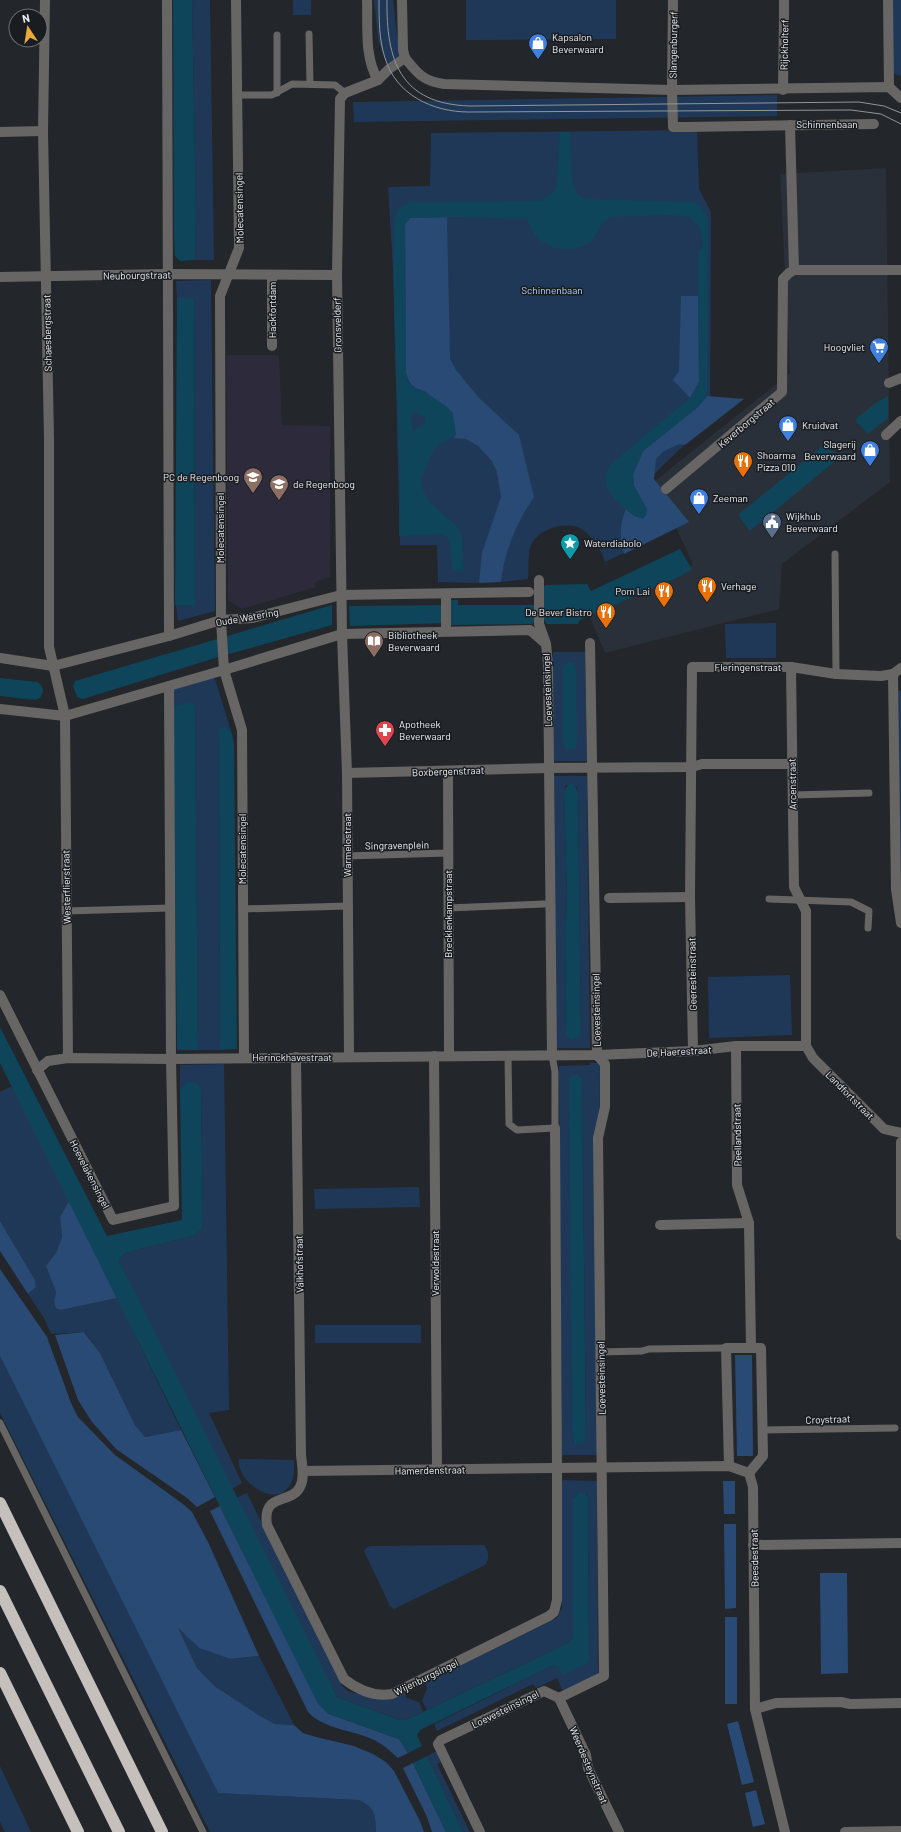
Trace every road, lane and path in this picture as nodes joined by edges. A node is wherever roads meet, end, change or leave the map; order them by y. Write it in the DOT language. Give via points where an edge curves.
graph roads {
  1 [pos="45,0"];
  2 [pos="166,0"];
  3 [pos="236,0"];
  4 [pos="367,0"];
  5 [pos="402,0"];
  6 [pos="673,0"];
  7 [pos="784,0"];
  8 [pos="888,0"];
  9 [pos="309,34"];
  10 [pos="277,35"];
  11 [pos="405,58"];
  12 [pos="378,80"];
  13 [pos="310,84"];
  14 [pos="889,87"];
  15 [pos="672,90"];
  16 [pos="783,90"];
  17 [pos="277,93"];
  18 [pos="345,93"];
  19 [pos="238,95"];
  20 [pos="901,98"];
  21 [pos="790,124"];
  22 [pos="874,124"];
  23 [pos="43,131"];
  24 [pos="0,132"];
  25 [pos="794,270"];
  26 [pos="901,270"];
  27 [pos="166,274"];
  28 [pos="229,275"];
  29 [pos="272,275"];
  30 [pos="337,275"];
  31 [pos="46,276"];
  32 [pos="0,277"];
  33 [pos="272,346"];
  34 [pos="901,378"];
  35 [pos="889,383"];
  36 [pos="901,421"];
  37 [pos="886,435"];
  38 [pos="666,489"];
  39 [pos="835,554"];
  40 [pos="539,580"];
  41 [pos="529,592"];
  42 [pos="341,595"];
  43 [pos="446,599"];
  44 [pos="220,620"];
  45 [pos="446,628"];
  46 [pos="342,634"];
  47 [pos="169,636"];
  48 [pos="590,643"];
  49 [pos="546,644"];
  50 [pos="0,658"];
  51 [pos="224,665"];
  52 [pos="52,666"];
  53 [pos="791,667"];
  54 [pos="897,671"];
  55 [pos="836,674"];
  56 [pos="169,686"];
  57 [pos="0,709"];
  58 [pos="65,716"];
  59 [pos="791,764"];
  60 [pos="692,767"];
  61 [pos="549,768"];
  62 [pos="592,768"];
  63 [pos="448,772"];
  64 [pos="347,773"];
  65 [pos="869,793"];
  66 [pos="792,794"];
  67 [pos="448,854"];
  68 [pos="346,856"];
  69 [pos="594,898"];
  70 [pos="690,898"];
  71 [pos="769,899"];
  72 [pos="801,900"];
  73 [pos="547,904"];
  74 [pos="347,906"];
  75 [pos="170,908"];
  76 [pos="448,908"];
  77 [pos="242,909"];
  78 [pos="66,911"];
  79 [pos="901,922"];
  80 [pos="868,928"];
  81 [pos="0,995"];
  82 [pos="736,1046"];
  83 [pos="806,1046"];
  84 [pos="693,1051"];
  85 [pos="508,1055"];
  86 [pos="552,1055"];
  87 [pos="597,1055"];
  88 [pos="434,1056"];
  89 [pos="449,1056"];
  90 [pos="244,1057"];
  91 [pos="296,1057"];
  92 [pos="349,1057"];
  93 [pos="68,1058"];
  94 [pos="171,1059"];
  95 [pos="37,1070"];
  96 [pos="555,1128"];
  97 [pos="901,1133"];
  98 [pos="901,1142"];
  99 [pos="749,1223"];
  100 [pos="660,1225"];
  101 [pos="901,1235"];
  102 [pos="726,1348"];
  103 [pos="751,1348"];
  104 [pos="600,1352"];
  105 [pos="0,1423"];
  106 [pos="895,1428"];
  107 [pos="762,1430"];
  108 [pos="729,1466"];
  109 [pos="602,1468"];
  110 [pos="557,1469"];
  111 [pos="438,1470"];
  112 [pos="303,1472"];
  113 [pos="749,1473"];
  114 [pos="0,1503"];
  115 [pos="901,1543"];
  116 [pos="754,1545"];
  117 [pos="0,1591"];
  118 [pos="0,1673"];
  119 [pos="559,1698"];
  120 [pos="901,1703"];
  121 [pos="755,1709"];
  122 [pos="901,1831"];
  123 [pos="78,1832"];
  124 [pos="119,1832"];
  125 [pos="162,1832"];
  126 [pos="203,1832"];
  127 [pos="480,1832"];
  128 [pos="619,1832"];
  129 [pos="785,1832"];
  130 [pos="845,1832"];
  1 -- 23 [label="street, Schaesbergstraat"];
  2 -- 27 [label="street"];
  3 -- 19 [label="street, Molecatensingel"];
  4 -- 12 [label="street" via="369,52 372,71"];
  5 -- 11 [label="street"];
  6 -- 15 [label="street, Slangenburgerf"];
  7 -- 16 [label="street, Rijckholterf"];
  8 -- 14 [label="street"];
  9 -- 13 [label="lane"];
  10 -- 17 [label="lane"];
  11 -- 12 [label="street"];
  11 -- 15 [label="street" via="420,76 430,82 444,84"];
  12 -- 18 [label="street"];
  13 -- 17 [label="lane" via="292,84"];
  13 -- 18 [label="lane" via="335,84"];
  14 -- 16 [label="street"];
  14 -- 20 [label="street"];
  15 -- 16 [label="street"];
  15 -- 21 [label="street, Schinnenbaan" via="672,127"];
  17 -- 19 [label="lane"];
  18 -- 30 [label="street, Gronsvelderf" via="340,99"];
  19 -- 28 [label="street, Molecatensingel" via="239,248"];
  21 -- 22 [label="street, Schinnenbaan"];
  21 -- 25 [label="street"];
  23 -- 24 [label="street"];
  23 -- 31 [label="street, Schaesbergstraat"];
  25 -- 26 [label="street"];
  25 -- 38 [label="street, Keverborgstraat" via="783,279 782,392"];
  27 -- 28 [label="street, Neubourgstraat"];
  27 -- 31 [label="street, Neubourgstraat"];
  27 -- 47 [label="street"];
  28 -- 29 [label="street, Hackfortdam"];
  28 -- 44 [label="street, Molecatensingel" via="220,296"];
  29 -- 30 [label="street, Hackfortdam"];
  29 -- 33 [label="street, Hackfortdam"];
  30 -- 42 [label="street, Gronsvelderf"];
  31 -- 32 [label="street, Neubourgstraat"];
  31 -- 52 [label="street, Schaesbergstraat" via="49,647"];
  34 -- 35 [label="street"];
  36 -- 37 [label="street"];
  39 -- 55 [label="lane"];
  40 -- 49 [label="street" via="539,624"];
  41 -- 43 [label="street, Oude Watering"];
  42 -- 43 [label="street, Oude Watering"];
  42 -- 44 [label="street, Oude Watering" via="252,618"];
  42 -- 46 [label="street, Gronsvelderf"];
  43 -- 45 [label="street"];
  44 -- 47 [label="street, Oude Watering"];
  44 -- 51 [label="street, Molecatensingel"];
  45 -- 46 [label="street"];
  45 -- 49 [label="street" via="530,630"];
  46 -- 51 [label="street"];
  46 -- 64 [label="street, Warmelostraat"];
  47 -- 52 [label="street, Oude Watering"];
  48 -- 62 [label="street, Loevesteinsingel"];
  49 -- 61 [label="street, Loevesteinsingel"];
  50 -- 52 [label="street, Oude Watering"];
  51 -- 56 [label="street"];
  51 -- 77 [label="street, Molecatensingel" via="242,730"];
  52 -- 58 [label="street"];
  53 -- 55 [label="street, Fleringenstraat"];
  53 -- 59 [label="street, Arcenstraat"];
  53 -- 60 [label="street, Fleringenstraat" via="692,668"];
  54 -- 55 [label="street, Fleringenstraat" via="881,676"];
  54 -- 79 [label="street" via="896,889"];
  56 -- 58 [label="street"];
  56 -- 75 [label="street"];
  57 -- 58 [label="street"];
  58 -- 78 [label="street, Westerflierstraat"];
  59 -- 60 [label="street" via="702,764"];
  59 -- 66 [label="street, Arcenstraat"];
  60 -- 62 [label="street"];
  60 -- 70 [label="street, Geeresteinstraat"];
  61 -- 62 [label="street, Boxbergenstraat"];
  61 -- 63 [label="street, Boxbergenstraat"];
  61 -- 73 [label="street, Loevesteinsingel"];
  62 -- 69 [label="street, Loevesteinsingel"];
  63 -- 64 [label="street, Boxbergenstraat"];
  63 -- 67 [label="street, Brecklenkampstraat"];
  64 -- 68 [label="street, Warmelostraat"];
  65 -- 66 [label="lane"];
  66 -- 72 [label="street, Arcenstraat" via="794,887"];
  67 -- 68 [label="lane, Singravenplein"];
  67 -- 76 [label="street, Brecklenkampstraat"];
  68 -- 74 [label="street, Warmelostraat"];
  69 -- 70 [label="street"];
  69 -- 87 [label="street, Loevesteinsingel"];
  70 -- 84 [label="street, Geeresteinstraat"];
  71 -- 72 [label="lane"];
  72 -- 80 [label="lane" via="851,902 869,911"];
  72 -- 83 [label="street, Arcenstraat" via="806,911"];
  73 -- 76 [label="lane"];
  73 -- 86 [label="street, Loevesteinsingel"];
  74 -- 77 [label="lane"];
  74 -- 92 [label="street, Warmelostraat"];
  75 -- 78 [label="lane"];
  75 -- 94 [label="street"];
  76 -- 89 [label="street, Brecklenkampstraat"];
  77 -- 90 [label="street, Molecatensingel"];
  78 -- 93 [label="street, Westerflierstraat"];
  81 -- 95 [label="street"];
  82 -- 83 [label="street, De Haerestraat"];
  82 -- 84 [label="street, De Haerestraat"];
  82 -- 99 [label="street, Peellandstraat" via="737,1185"];
  83 -- 97 [label="street, Landfortstraat" via="813,1058 884,1129"];
  84 -- 87 [label="street, De Haerestraat"];
  85 -- 86 [label="street, Herinckhavestraat"];
  85 -- 89 [label="street, Herinckhavestraat"];
  85 -- 96 [label="lane" via="509,1124 517,1130"];
  86 -- 87 [label="street, De Haerestraat"];
  86 -- 96 [label="lane, Loevesteinsingel" via="555,1072"];
  87 -- 104 [label="street, Loevesteinsingel" via="605,1064 605,1107 598,1138"];
  88 -- 89 [label="street, Herinckhavestraat"];
  88 -- 92 [label="street, Herinckhavestraat"];
  88 -- 111 [label="street, Verwoldestraat"];
  90 -- 91 [label="street, Herinckhavestraat"];
  90 -- 94 [label="street, Herinckhavestraat"];
  91 -- 92 [label="street, Herinckhavestraat"];
  91 -- 112 [label="street, Valkhofstraat" via="300,1455"];
  93 -- 94 [label="street, Herinckhavestraat"];
  93 -- 95 [label="street, Herinckhavestraat" via="48,1061"];
  94 -- 95 [label="street, Hoevelakensingel" via="174,1206 113,1220"];
  96 -- 110 [label="street, Loevesteinsingel"];
  98 -- 101 [label="street"];
  99 -- 100 [label="street"];
  99 -- 103 [label="street, Peellandstraat"];
  102 -- 103 [label="street"];
  102 -- 104 [label="lane"];
  102 -- 108 [label="street"];
  103 -- 107 [label="street" via="762,1348"];
  104 -- 109 [label="street, Loevesteinsingel"];
  105 -- 126 [label="lane"];
  106 -- 107 [label="lane, Croystraat"];
  107 -- 113 [label="street" via="763,1456"];
  108 -- 109 [label="street"];
  108 -- 113 [label="street"];
  109 -- 110 [label="street"];
  109 -- 119 [label="street, Loevesteinsingel" via="604,1676"];
  110 -- 111 [label="street, Hamerdenstraat"];
  110 -- 112 [label="street, Wijenburgsingel" via="557,1600 554,1612 413,1684 392,1694 380,1696 355,1687 344,1679 267,1525 265,1515 268,1507 294,1493 300,1487"];
  111 -- 112 [label="street, Hamerdenstraat"];
  113 -- 116 [label="street, Beesdestraat" via="753,1487"];
  114 -- 125 [label="highway"];
  115 -- 116 [label="street"];
  116 -- 121 [label="street, Beesdestraat"];
  117 -- 124 [label="highway"];
  118 -- 123 [label="highway"];
  119 -- 127 [label="street, Loevesteinsingel" via="544,1690 441,1740 438,1744"];
  119 -- 128 [label="street, Weerdesteynstraat" via="586,1755 588,1768"];
  120 -- 121 [label="street" via="776,1703"];
  121 -- 129 [label="street, Beesdestraat"];
  122 -- 130 [label="street"];
}
